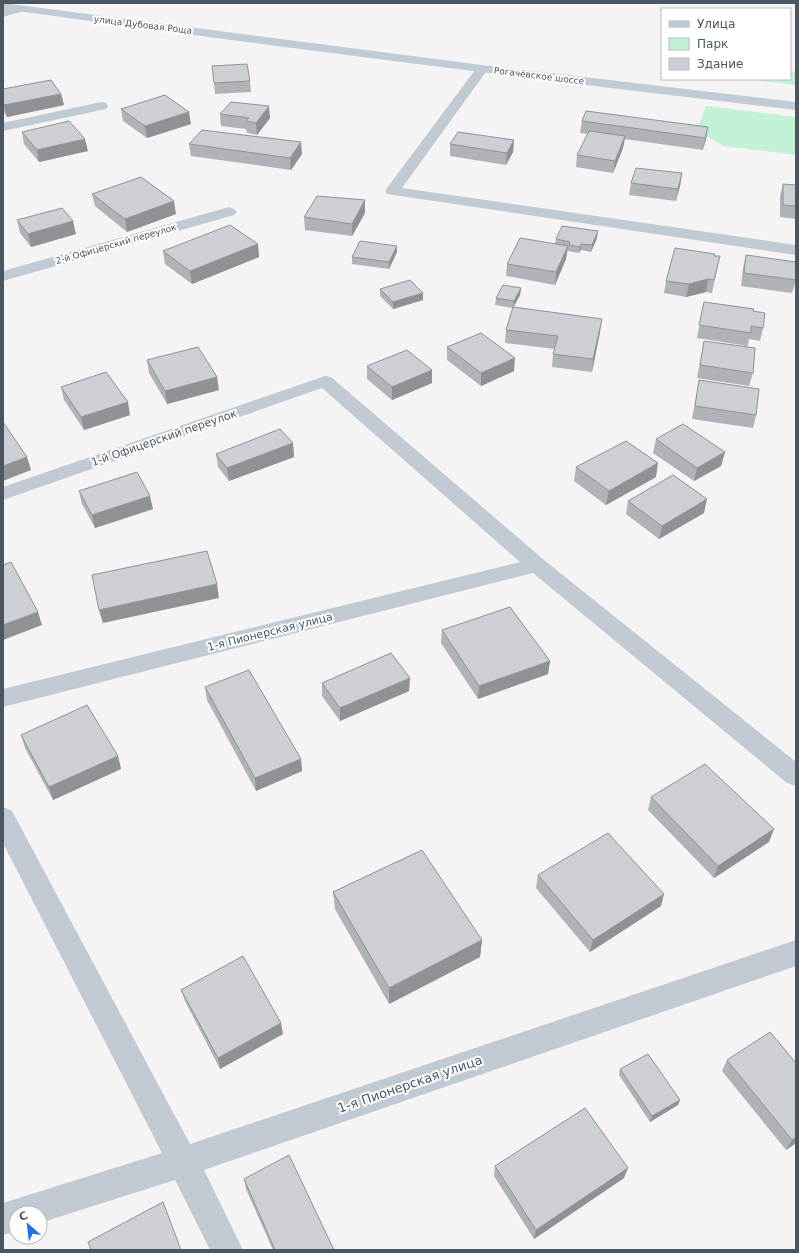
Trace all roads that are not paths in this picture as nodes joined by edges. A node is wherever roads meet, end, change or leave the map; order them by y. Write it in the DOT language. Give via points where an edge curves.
graph roads {
  1 [pos="3,6"];
  2 [pos="20,9"];
  3 [pos="3,13"];
  4 [pos="283,43"];
  5 [pos="482,69"];
  6 [pos="101,106"];
  7 [pos="796,106"];
  8 [pos="3,127"];
  9 [pos="229,212"];
  10 [pos="796,250"];
  11 [pos="3,276"];
  12 [pos="3,494"];
  13 [pos="537,566"];
  14 [pos="3,698"];
  15 [pos="796,776"];
  16 [pos="3,818"];
  17 [pos="796,953"];
  18 [pos="183,1162"];
  19 [pos="48,1205"];
  20 [pos="226,1250"];
  1 -- 2 [label="main road, улица Дубовая Роща"];
  2 -- 3 [label="street"];
  2 -- 4 [label="main road, улица Дубовая Роща"];
  4 -- 5 [label="main road, Рогачёвское шоссе"];
  5 -- 7 [label="main road, Рогачёвское шоссе"];
  5 -- 10 [label="street" via="392,190"];
  6 -- 8 [label="street"];
  9 -- 11 [label="street, 2-й Офицерский переулок"];
  12 -- 13 [label="street, 1-й Офицерский переулок" via="325,381"];
  13 -- 14 [label="street, 1-я Пионерская улица"];
  13 -- 15 [label="street"];
  16 -- 18 [label="street"];
  17 -- 18 [label="street, 1-я Пионерская улица"];
  18 -- 19 [label="street, 1-я Пионерская улица"];
  18 -- 20 [label="street"];
}
